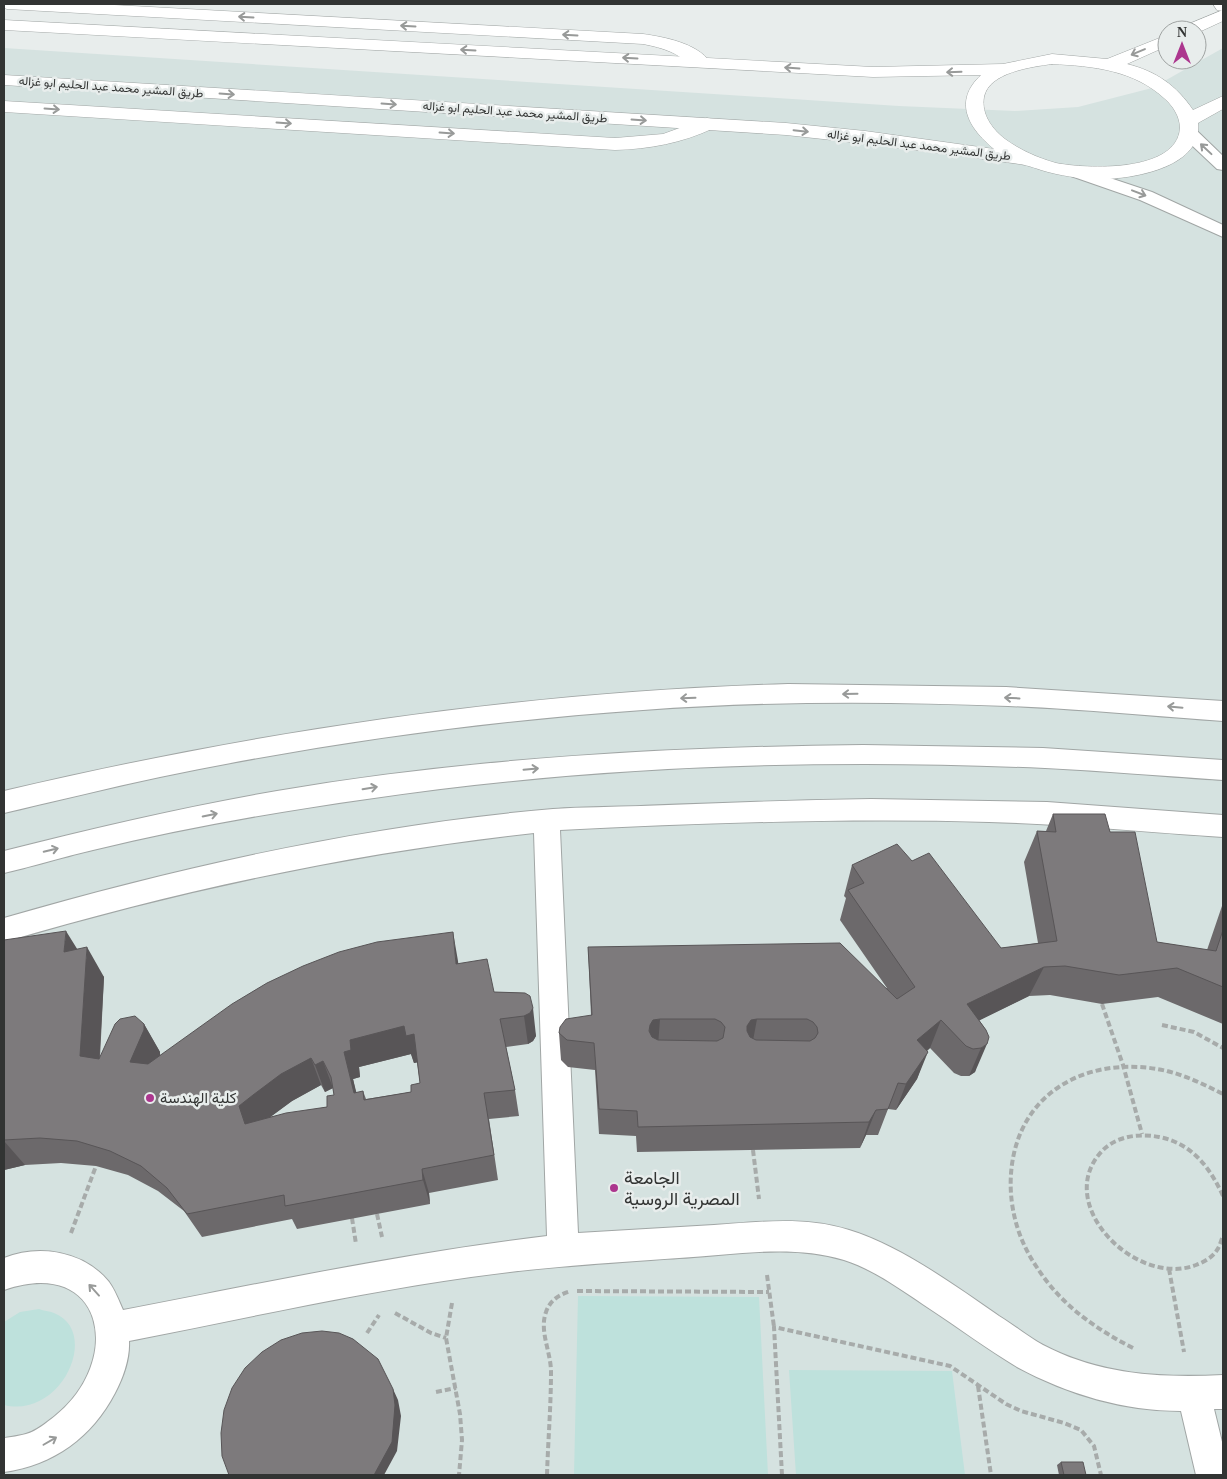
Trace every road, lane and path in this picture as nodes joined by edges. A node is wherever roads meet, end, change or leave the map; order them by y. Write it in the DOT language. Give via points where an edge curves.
graph roads {
  1 [pos="7,4"];
  2 [pos="1223,16"];
  3 [pos="1207,23"];
  4 [pos="4,25"];
  5 [pos="1157,44"];
  6 [pos="700,62"];
  7 [pos="1109,65"];
  8 [pos="1003,69"];
  9 [pos="4,80"];
  10 [pos="1223,102"];
  11 [pos="4,106"];
  12 [pos="707,124"];
  13 [pos="1189,127"];
  14 [pos="1026,158"];
  15 [pos="1223,165"];
  16 [pos="1077,172"];
  17 [pos="1223,232"];
  18 [pos="1223,711"];
  19 [pos="1223,770"];
  20 [pos="4,802"];
  21 [pos="547,820"];
  22 [pos="1223,826"];
  23 [pos="4,862"];
  24 [pos="4,930"];
  25 [pos="1102,1004"];
  26 [pos="1162,1025"];
  27 [pos="1223,1048"];
  28 [pos="1123,1066"];
  29 [pos="1223,1094"];
  30 [pos="1142,1134"];
  31 [pos="753,1150"];
  32 [pos="96,1166"];
  33 [pos="1223,1196"];
  34 [pos="84,1200"];
  35 [pos="760,1201"];
  36 [pos="376,1214"];
  37 [pos="352,1218"];
  38 [pos="381,1232"];
  39 [pos="1223,1236"];
  40 [pos="355,1237"];
  41 [pos="563,1250"];
  42 [pos="470,1261"];
  43 [pos="1169,1270"];
  44 [pos="4,1274"];
  45 [pos="769,1292"];
  46 [pos="376,1319"];
  47 [pos="113,1328"];
  48 [pos="367,1333"];
  49 [pos="1142,1351"];
  50 [pos="978,1385"];
  51 [pos="456,1388"];
  52 [pos="436,1392"];
  53 [pos="1208,1394"];
  54 [pos="4,1456"];
  55 [pos="459,1475"];
  56 [pos="547,1475"];
  57 [pos="782,1475"];
  58 [pos="991,1475"];
  59 [pos="1101,1475"];
  60 [pos="1213,1475"];
  6 -- 1 [label="street, one-way" via="677,47 643,38"];
  2 -- 3 [label="street"];
  6 -- 4 [label="street, one-way"];
  5 -- 7 [label="street, one-way"];
  8 -- 6 [label="street, one-way" via="873,72"];
  7 -- 8 [label="street" via="1052,59"];
  7 -- 13 [label="street" via="1154,81 1171,93 1183,106"];
  8 -- 14 [label="street" via="979,88 974,99 974,112 990,137"];
  9 -- 12 [label="street, طريق المشير محمد عبد الحليم ابو غزاله, one-way"];
  10 -- 13 [label="street"];
  11 -- 12 [label="street, one-way" via="615,144 666,140"];
  12 -- 14 [label="street, طريق المشير محمد عبد الحليم ابو غزاله, one-way" via="865,137"];
  15 -- 13 [label="lane, one-way"];
  13 -- 16 [label="street" via="1182,146 1152,166 1104,173"];
  14 -- 16 [label="street"];
  16 -- 17 [label="lane, one-way" via="1146,196"];
  18 -- 20 [label="lane, one-way" via="1052,700 873,694 645,700 531,709 334,736 122,775"];
  23 -- 19 [label="lane, one-way" via="150,827 278,802 529,769 653,760 905,754 1034,757"];
  21 -- 22 [label="lane" via="914,809 1097,816"];
  21 -- 24 [label="lane" via="364,844 268,862 93,903"];
  21 -- 41 [label="lane"];
  25 -- 28 [label="path"];
  26 -- 27 [label="path" via="1194,1032"];
  28 -- 29 [label="path" via="1174,1072"];
  28 -- 30 [label="path"];
  28 -- 49 [label="path" via="1094,1070 1068,1080 1045,1097 1027,1118 1016,1143 1010,1172 1011,1203 1027,1250 1057,1295 1084,1321 1116,1341"];
  30 -- 33 [label="path" via="1169,1139 1195,1154 1215,1176"];
  30 -- 43 [label="path" via="1122,1138 1106,1147 1094,1160 1088,1179 1088,1198 1095,1219 1108,1238 1126,1254 1147,1265"];
  31 -- 35 [label="path"];
  32 -- 34 [label="path"];
  36 -- 38 [label="path"];
  37 -- 40 [label="path"];
  39 -- 43 [label="path" via="1216,1251 1195,1266"];
  41 -- 42 [label="lane"];
  41 -- 53 [label="lane" via="763,1236 828,1240 850,1246 893,1266 1031,1356 1070,1373 1112,1386 1153,1393"];
  42 -- 47 [label="lane"];
  42 -- 51 [label="path" via="453,1301 446,1338"];
  43 -- 53 [label="path"];
  47 -- 44 [label="lane, one-way" via="107,1307 95,1289 79,1275 42,1266"];
  45 -- 56 [label="path" via="571,1291 560,1294 546,1310 543,1322 551,1370"];
  46 -- 48 [label="path"];
  54 -- 47 [label="lane, one-way" via="50,1442 85,1411 108,1370 113,1350"];
  50 -- 57 [label="path" via="958,1370 942,1364 774,1327"];
  50 -- 58 [label="path"];
  50 -- 59 [label="path" via="1021,1411 1081,1430 1094,1446"];
  51 -- 52 [label="path"];
  51 -- 55 [label="path" via="462,1440"];
  53 -- 60 [label="lane"];
}
